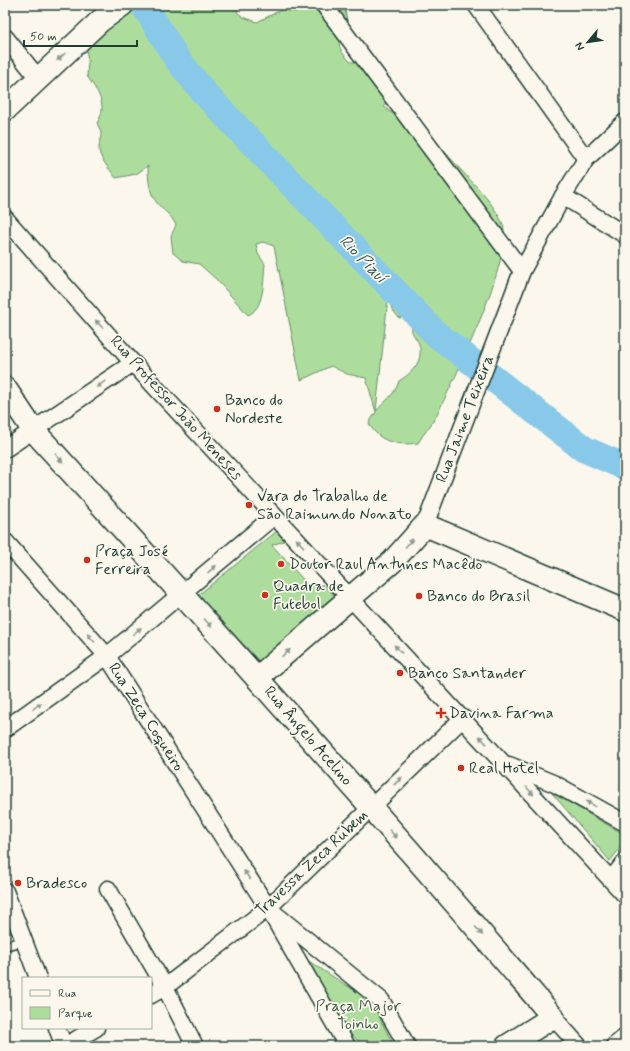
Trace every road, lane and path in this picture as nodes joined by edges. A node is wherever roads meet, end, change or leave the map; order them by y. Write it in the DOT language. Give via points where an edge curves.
graph roads {
  1 [pos="122,5"];
  2 [pos="324,5"];
  3 [pos="483,7"];
  4 [pos="5,37"];
  5 [pos="38,78"];
  6 [pos="5,110"];
  7 [pos="625,122"];
  8 [pos="586,159"];
  9 [pos="563,196"];
  10 [pos="5,218"];
  11 [pos="11,235"];
  12 [pos="625,235"];
  13 [pos="522,271"];
  14 [pos="133,363"];
  15 [pos="5,388"];
  16 [pos="33,430"];
  17 [pos="5,448"];
  18 [pos="274,516"];
  19 [pos="424,525"];
  20 [pos="5,541"];
  21 [pos="182,594"];
  22 [pos="350,598"];
  23 [pos="625,610"];
  24 [pos="107,656"];
  25 [pos="257,678"];
  26 [pos="463,718"];
  27 [pos="5,729"];
  28 [pos="504,763"];
  29 [pos="371,808"];
  30 [pos="625,823"];
  31 [pos="625,862"];
  32 [pos="610,879"];
  33 [pos="108,889"];
  34 [pos="5,891"];
  35 [pos="625,895"];
  36 [pos="268,908"];
  37 [pos="23,941"];
  38 [pos="5,946"];
  39 [pos="38,977"];
  40 [pos="165,987"];
  41 [pos="152,995"];
  42 [pos="553,1017"];
  43 [pos="57,1029"];
  44 [pos="94,1029"];
  45 [pos="338,1029"];
  46 [pos="625,1037"];
  47 [pos="65,1046"];
  48 [pos="195,1046"];
  49 [pos="348,1046"];
  50 [pos="358,1046"];
  51 [pos="407,1046"];
  52 [pos="506,1046"];
  53 [pos="579,1046"];
  54 [pos="614,1046"];
  1 -- 5 [label="main road, one-way" via="100,21"];
  2 -- 13 [label="street"];
  3 -- 8 [label="street"];
  4 -- 5 [label="street"];
  5 -- 6 [label="main road"];
  7 -- 8 [label="street, Rua Jaime Teixeira"];
  8 -- 9 [label="street, Rua Jaime Teixeira"];
  9 -- 12 [label="street"];
  9 -- 13 [label="street, Rua Jaime Teixeira"];
  10 -- 11 [label="street, Rua Professor João Meneses"];
  14 -- 11 [label="street, Rua Professor João Meneses, one-way"];
  13 -- 19 [label="street, Rua Jaime Teixeira"];
  14 -- 16 [label="street, one-way"];
  14 -- 18 [label="street, Rua Professor João Meneses"];
  15 -- 16 [label="main road, Rua Ângelo Acelino"];
  16 -- 17 [label="street"];
  16 -- 21 [label="main road, Rua Ângelo Acelino, one-way"];
  21 -- 18 [label="street, one-way"];
  22 -- 18 [label="street, Rua Professor João Meneses, one-way"];
  22 -- 19 [label="main road, Rua Jaime Teixeira, one-way" via="392,562"];
  19 -- 23 [label="main road"];
  24 -- 20 [label="street, Rua Zeca Coqueiro, one-way"];
  24 -- 21 [label="street, one-way"];
  21 -- 25 [label="main road, Rua Ângelo Acelino, one-way"];
  25 -- 22 [label="main road, Rua Jaime Teixeira, one-way"];
  26 -- 22 [label="street, Rua Professor João Meneses, one-way"];
  27 -- 24 [label="street, one-way"];
  36 -- 24 [label="street, Rua Zeca Coqueiro, one-way"];
  25 -- 29 [label="main road, Rua Ângelo Acelino"];
  28 -- 26 [label="street, Rua Professor João Meneses, one-way"];
  29 -- 26 [label="street, Travessa Zeca Rubem, one-way"];
  30 -- 28 [label="street, one-way" via="555,784"];
  28 -- 32 [label="street, Rua Professor João Meneses, one-way"];
  29 -- 36 [label="street, Travessa Zeca Rubem"];
  29 -- 42 [label="main road, Rua Ângelo Acelino, one-way"];
  31 -- 32 [label="street"];
  32 -- 35 [label="street, Rua Professor João Meneses"];
  33 -- 40 [label="street"];
  34 -- 37 [label="street"];
  36 -- 40 [label="street, Travessa Zeca Rubem"];
  36 -- 45 [label="street"];
  36 -- 51 [label="street" via="381,1000"];
  37 -- 38 [label="lane"];
  37 -- 39 [label="street"];
  40 -- 41 [label="street, Travessa Zeca Rubem"];
  40 -- 48 [label="street"];
  42 -- 52 [label="main road"];
  42 -- 53 [label="street, Rua Ângelo Acelino"];
  43 -- 47 [label="street"];
  44 -- 47 [label="street"];
  45 -- 49 [label="street"];
  45 -- 50 [label="street"];
  46 -- 54 [label="street"];
}
